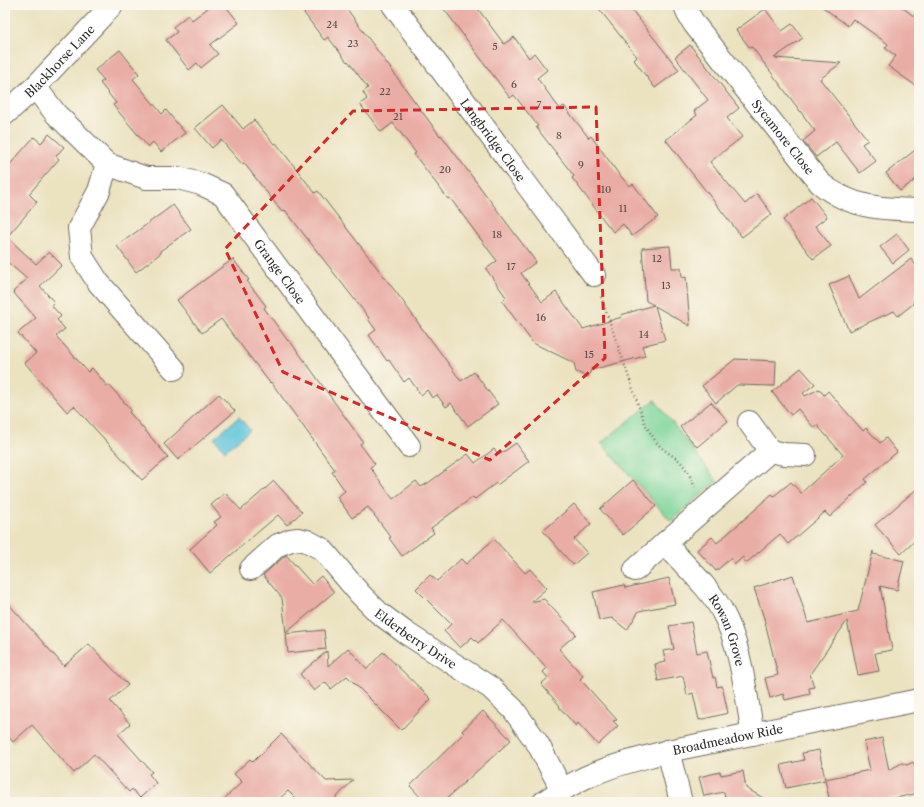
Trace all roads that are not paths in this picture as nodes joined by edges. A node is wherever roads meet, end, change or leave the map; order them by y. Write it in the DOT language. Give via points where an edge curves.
graph roads {
  1 [pos="112,5"];
  2 [pos="393,5"];
  3 [pos="685,5"];
  4 [pos="35,88"];
  5 [pos="5,114"];
  6 [pos="107,164"];
  7 [pos="919,210"];
  8 [pos="594,275"];
  9 [pos="174,369"];
  10 [pos="749,422"];
  11 [pos="409,446"];
  12 [pos="770,451"];
  13 [pos="805,455"];
  14 [pos="665,544"];
  15 [pos="250,569"];
  16 [pos="635,570"];
  17 [pos="919,700"];
  18 [pos="753,734"];
  19 [pos="668,751"];
  20 [pos="562,790"];
  21 [pos="544,802"];
  22 [pos="682,802"];
  1 -- 4 [label="street, Blackhorse Lane"];
  2 -- 8 [label="street, Langbridge Close"];
  3 -- 7 [label="street, Sycamore Close" via="695,25 820,183 831,192 860,204 877,208"];
  4 -- 5 [label="street, Blackhorse Lane"];
  4 -- 6 [label="street, Grange Close" via="56,114"];
  6 -- 9 [label="street" via="99,191 79,228 82,257 98,282"];
  6 -- 11 [label="street, Grange Close" via="146,178 178,178 224,194"];
  10 -- 12 [label="street"];
  12 -- 13 [label="street"];
  12 -- 14 [label="street"];
  14 -- 16 [label="street"];
  14 -- 18 [label="street, Rowan Grove" via="722,609 737,648"];
  15 -- 20 [label="street, Elderberry Drive" via="278,545 291,540 306,541 322,549 379,613 491,688 513,709 538,744"];
  17 -- 18 [label="street, Broadmeadow Ride"];
  18 -- 19 [label="street, Broadmeadow Ride"];
  19 -- 20 [label="street, Broadmeadow Ride" via="595,773"];
  19 -- 22 [label="street"];
  20 -- 21 [label="street, Broadmeadow Ride"];
}
